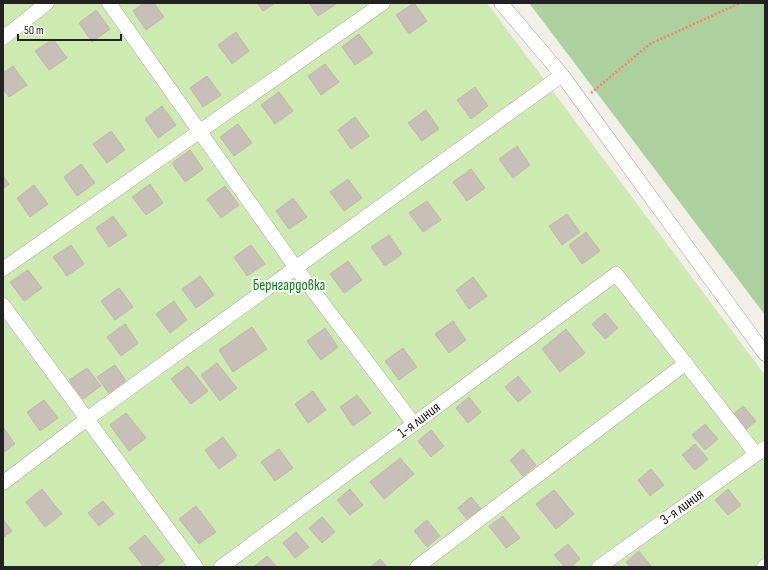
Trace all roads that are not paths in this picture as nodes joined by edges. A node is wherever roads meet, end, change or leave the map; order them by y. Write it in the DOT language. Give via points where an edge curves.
graph roads {
  1 [pos="47,3"];
  2 [pos="109,3"];
  3 [pos="383,3"];
  4 [pos="501,3"];
  5 [pos="3,38"];
  6 [pos="562,75"];
  7 [pos="200,131"];
  8 [pos="296,268"];
  9 [pos="3,269"];
  10 [pos="3,305"];
  11 [pos="765,354"];
  12 [pos="686,363"];
  13 [pos="87,418"];
  14 [pos="414,424"];
  15 [pos="761,451"];
  16 [pos="3,483"];
  17 [pos="196,567"];
  18 [pos="221,567"];
  19 [pos="417,567"];
  20 [pos="599,567"];
  1 -- 5 [label="street"];
  2 -- 7 [label="street"];
  3 -- 7 [label="street"];
  4 -- 6 [label="street"];
  6 -- 8 [label="street"];
  6 -- 11 [label="street"];
  7 -- 8 [label="street"];
  7 -- 9 [label="street"];
  8 -- 13 [label="street"];
  8 -- 14 [label="street"];
  10 -- 13 [label="street"];
  12 -- 14 [label="street, 1-я линия" via="616,274"];
  12 -- 15 [label="street"];
  12 -- 19 [label="street"];
  13 -- 16 [label="street"];
  13 -- 17 [label="street"];
  14 -- 18 [label="street, 1-я линия"];
  15 -- 20 [label="street, 3-я линия"];
}
